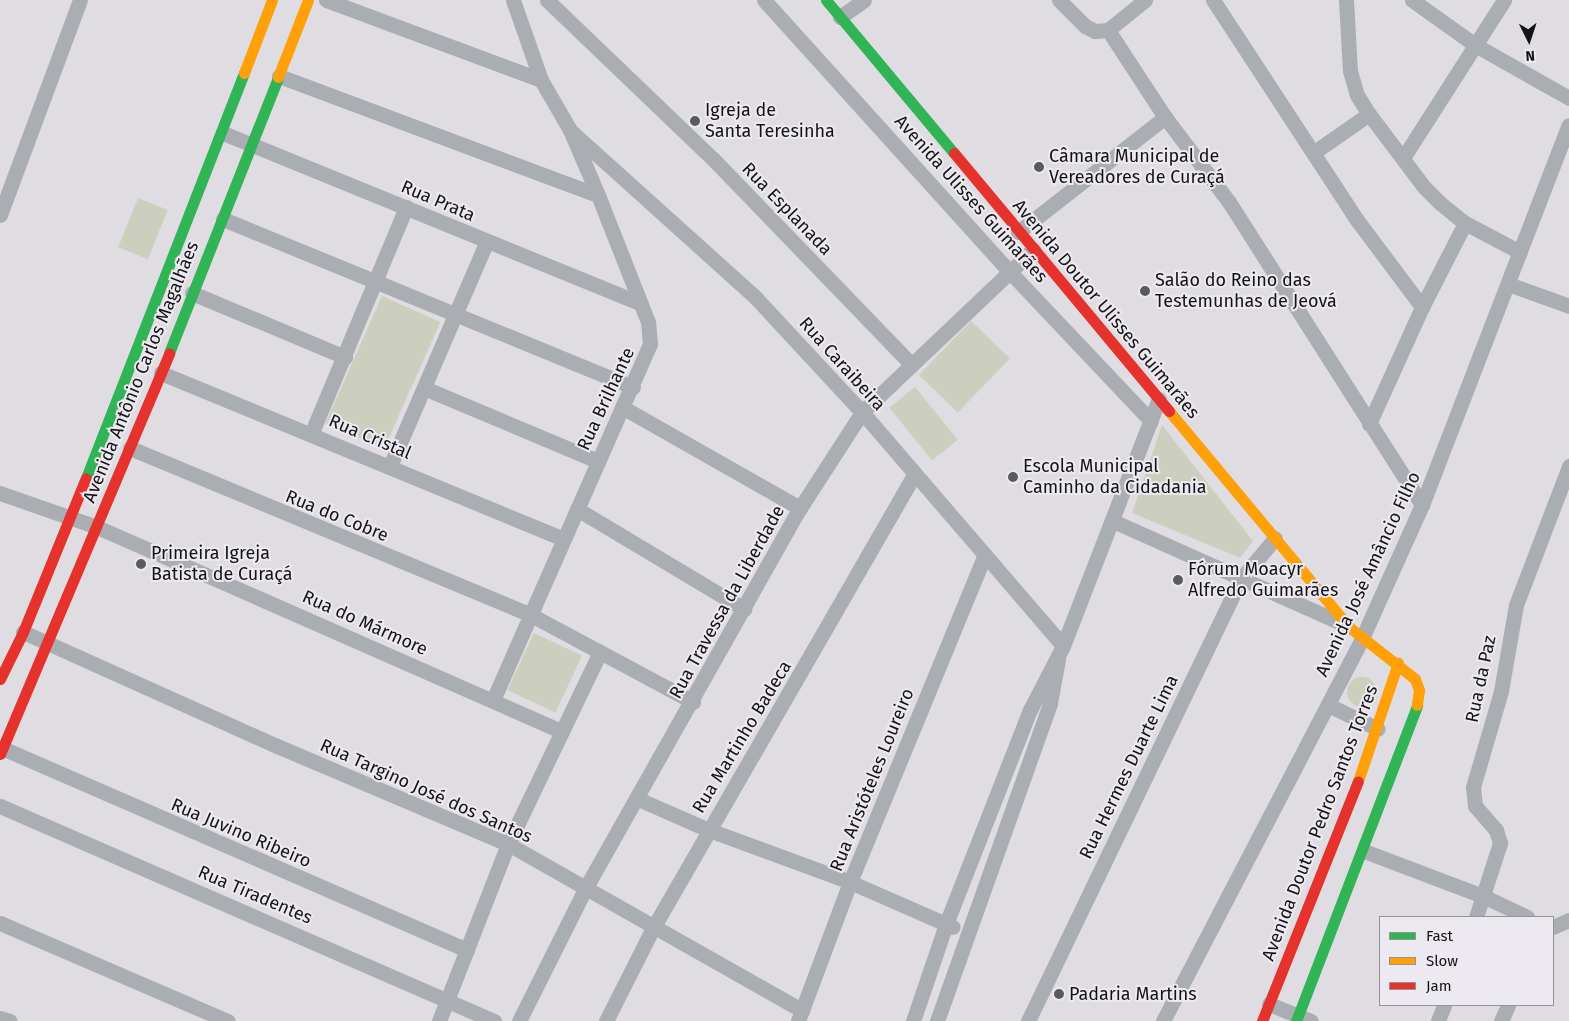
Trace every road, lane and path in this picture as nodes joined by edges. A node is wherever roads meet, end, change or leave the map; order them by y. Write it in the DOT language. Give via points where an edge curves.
graph roads {
  1 [pos="80,0"];
  2 [pos="272,0"];
  3 [pos="308,0"];
  4 [pos="326,0"];
  5 [pos="513,0"];
  6 [pos="547,0"];
  7 [pos="764,0"];
  8 [pos="826,0"];
  9 [pos="864,0"];
  10 [pos="1059,0"];
  11 [pos="1145,0"];
  12 [pos="1213,0"];
  13 [pos="1346,0"];
  14 [pos="1412,0"];
  15 [pos="1504,0"];
  16 [pos="840,17"];
  17 [pos="1108,30"];
  18 [pos="1475,45"];
  19 [pos="279,76"];
  20 [pos="542,80"];
  21 [pos="1569,98"];
  22 [pos="1369,114"];
  23 [pos="1165,117"];
  24 [pos="1569,125"];
  25 [pos="570,130"];
  26 [pos="223,133"];
  27 [pos="253,145"];
  28 [pos="1313,153"];
  29 [pos="1403,158"];
  30 [pos="598,196"];
  31 [pos="406,208"];
  32 [pos="0,215"];
  33 [pos="223,219"];
  34 [pos="1465,223"];
  35 [pos="1018,232"];
  36 [pos="487,242"];
  37 [pos="1033,250"];
  38 [pos="1520,252"];
  39 [pos="1010,272"];
  40 [pos="377,281"];
  41 [pos="1508,284"];
  42 [pos="192,293"];
  43 [pos="638,302"];
  44 [pos="1569,306"];
  45 [pos="1422,307"];
  46 [pos="455,314"];
  47 [pos="345,357"];
  48 [pos="911,364"];
  49 [pos="161,373"];
  50 [pos="633,387"];
  51 [pos="424,388"];
  52 [pos="1159,399"];
  53 [pos="622,407"];
  54 [pos="862,412"];
  55 [pos="1151,421"];
  56 [pos="1369,424"];
  57 [pos="312,432"];
  58 [pos="130,448"];
  59 [pos="598,461"];
  60 [pos="390,466"];
  61 [pos="1569,466"];
  62 [pos="914,475"];
  63 [pos="0,493"];
  64 [pos="1422,504"];
  65 [pos="800,508"];
  66 [pos="577,509"];
  67 [pos="70,516"];
  68 [pos="1113,521"];
  69 [pos="97,527"];
  70 [pos="1275,538"];
  71 [pos="563,539"];
  72 [pos="984,555"];
  73 [pos="1241,578"];
  74 [pos="744,610"];
  75 [pos="531,616"];
  76 [pos="1349,627"];
  77 [pos="23,632"];
  78 [pos="1363,636"];
  79 [pos="48,642"];
  80 [pos="600,652"];
  81 [pos="1060,653"];
  82 [pos="1398,663"];
  83 [pos="0,679"];
  84 [pos="494,700"];
  85 [pos="693,702"];
  86 [pos="1328,705"];
  87 [pos="1378,730"];
  88 [pos="561,731"];
  89 [pos="1,751"];
  90 [pos="638,799"];
  91 [pos="0,806"];
  92 [pos="708,830"];
  93 [pos="508,844"];
  94 [pos="1364,851"];
  95 [pos="850,882"];
  96 [pos="584,889"];
  97 [pos="1483,896"];
  98 [pos="1476,916"];
  99 [pos="1525,916"];
  100 [pos="1569,920"];
  101 [pos="0,923"];
  102 [pos="946,924"];
  103 [pos="1554,926"];
  104 [pos="653,928"];
  105 [pos="966,932"];
  106 [pos="467,950"];
  107 [pos="448,1000"];
  108 [pos="1269,1004"];
  109 [pos="1444,1006"];
  110 [pos="1508,1006"];
  111 [pos="800,1016"];
  112 [pos="0,1018"];
  113 [pos="1302,1019"];
  114 [pos="441,1020"];
  115 [pos="10,1021"];
  116 [pos="228,1021"];
  117 [pos="494,1021"];
  118 [pos="519,1021"];
  119 [pos="606,1021"];
  120 [pos="913,1021"];
  121 [pos="937,1021"];
  122 [pos="1028,1021"];
  123 [pos="1163,1021"];
  124 [pos="1262,1021"];
  125 [pos="1438,1021"];
  126 [pos="1501,1021"];
  1 -- 32 [label="street"];
  2 -- 26 [label="main road, Avenida Antônio Carlos Magalhães"];
  3 -- 19 [label="main road, Avenida Antônio Carlos Magalhães"];
  4 -- 20 [label="street"];
  5 -- 20 [label="street, Rua Brilhante"];
  6 -- 48 [label="street, Rua Esplanada" via="713,159"];
  7 -- 39 [label="street, Avenida Ulisses Guimarães"];
  8 -- 16 [label="main road, Avenida Doutor Ulisses Guimarães"];
  9 -- 16 [label="street"];
  10 -- 17 [label="street" via="1085,26 1095,31"];
  11 -- 17 [label="street"];
  12 -- 28 [label="street"];
  13 -- 22 [label="street" via="1350,71 1356,95"];
  14 -- 18 [label="street"];
  15 -- 18 [label="street"];
  16 -- 35 [label="main road, Avenida Doutor Ulisses Guimarães"];
  17 -- 23 [label="street"];
  18 -- 21 [label="street"];
  18 -- 29 [label="street"];
  19 -- 27 [label="main road, Avenida Antônio Carlos Magalhães"];
  19 -- 30 [label="street"];
  20 -- 25 [label="street, Rua Brilhante"];
  22 -- 28 [label="street"];
  22 -- 29 [label="street"];
  23 -- 35 [label="street"];
  23 -- 56 [label="street" via="1229,202"];
  24 -- 38 [label="street, Avenida José Amâncio Filho"];
  25 -- 30 [label="street, Rua Brilhante"];
  25 -- 54 [label="street, Rua Caraibeira" via="756,298"];
  26 -- 27 [label="street, Rua Prata"];
  26 -- 67 [label="main road, Avenida Antônio Carlos Magalhães"];
  27 -- 31 [label="street, Rua Prata"];
  27 -- 33 [label="main road, Avenida Antônio Carlos Magalhães"];
  28 -- 45 [label="street"];
  29 -- 34 [label="street" via="1424,187"];
  30 -- 43 [label="street, Rua Brilhante"];
  31 -- 36 [label="street, Rua Prata"];
  31 -- 40 [label="street"];
  33 -- 40 [label="street"];
  33 -- 42 [label="main road, Avenida Antônio Carlos Magalhães"];
  34 -- 38 [label="street"];
  34 -- 45 [label="street"];
  35 -- 37 [label="main road, Avenida Doutor Ulisses Guimarães"];
  36 -- 43 [label="street, Rua Prata"];
  36 -- 46 [label="street"];
  37 -- 39 [label="street, Rua Travessa da Liberdade"];
  37 -- 52 [label="main road, Avenida Doutor Ulisses Guimarães"];
  38 -- 41 [label="street, Avenida José Amâncio Filho"];
  39 -- 48 [label="street, Rua Travessa da Liberdade"];
  39 -- 55 [label="street, Avenida Ulisses Guimarães"];
  40 -- 46 [label="street"];
  40 -- 47 [label="street"];
  41 -- 44 [label="street"];
  41 -- 64 [label="street, Avenida José Amâncio Filho"];
  42 -- 47 [label="street"];
  42 -- 49 [label="main road, Avenida Antônio Carlos Magalhães"];
  43 -- 50 [label="street, Rua Brilhante" via="648,322 650,344"];
  45 -- 56 [label="street"];
  46 -- 50 [label="street"];
  46 -- 51 [label="street"];
  47 -- 57 [label="street"];
  48 -- 54 [label="street, Rua Travessa da Liberdade"];
  49 -- 57 [label="street, Rua Cristal"];
  49 -- 58 [label="main road, Avenida Antônio Carlos Magalhães"];
  50 -- 53 [label="street, Rua Brilhante"];
  51 -- 59 [label="street"];
  51 -- 60 [label="street"];
  52 -- 55 [label="street"];
  52 -- 70 [label="main road, Avenida Doutor Ulisses Guimarães"];
  53 -- 59 [label="street, Rua Brilhante"];
  53 -- 65 [label="street"];
  54 -- 62 [label="street, Rua Caraibeira"];
  54 -- 65 [label="street, Rua Travessa da Liberdade"];
  55 -- 68 [label="street"];
  56 -- 64 [label="street"];
  57 -- 60 [label="street, Rua Cristal"];
  58 -- 69 [label="main road, Avenida Antônio Carlos Magalhães"];
  58 -- 75 [label="street, Rua do Cobre"];
  59 -- 66 [label="street, Rua Brilhante"];
  60 -- 71 [label="street, Rua Cristal"];
  61 -- 97 [label="street, Rua da Paz" via="1516,605 1501,691 1473,787 1475,806 1499,836"];
  62 -- 72 [label="street, Rua Caraibeira"];
  62 -- 92 [label="street, Rua Martinho Badeca"];
  63 -- 67 [label="street, Rua do Mármore"];
  64 -- 78 [label="street, Avenida José Amâncio Filho"];
  65 -- 74 [label="street, Rua Travessa da Liberdade"];
  66 -- 71 [label="street, Rua Brilhante"];
  66 -- 74 [label="street"];
  67 -- 69 [label="street, Rua do Mármore"];
  67 -- 77 [label="main road, Avenida Antônio Carlos Magalhães"];
  68 -- 73 [label="street"];
  68 -- 81 [label="street"];
  69 -- 79 [label="main road, Avenida Antônio Carlos Magalhães"];
  69 -- 84 [label="street, Rua do Mármore"];
  70 -- 73 [label="street, Rua Hermes Duarte Lima"];
  70 -- 76 [label="main road, Avenida Doutor Ulisses Guimarães"];
  71 -- 75 [label="street, Rua Brilhante"];
  72 -- 81 [label="street, Rua Caraibeira"];
  72 -- 95 [label="street, Rua Aristóteles Loureiro"];
  73 -- 76 [label="street"];
  73 -- 122 [label="street, Rua Hermes Duarte Lima"];
  74 -- 85 [label="street, Rua Travessa da Liberdade"];
  75 -- 80 [label="street, Rua do Cobre"];
  75 -- 84 [label="street, Rua Brilhante"];
  76 -- 78 [label="main road, Avenida Doutor Ulisses Guimarães"];
  77 -- 79 [label="street, Rua Targino José dos Santos"];
  77 -- 83 [label="main road, Avenida Antônio Carlos Magalhães"];
  78 -- 82 [label="main road, Avenida Doutor Ulisses Guimarães"];
  78 -- 86 [label="street, Avenida José Amâncio Filho"];
  79 -- 89 [label="main road, Avenida Antônio Carlos Magalhães"];
  79 -- 93 [label="street, Rua Targino José dos Santos" via="277,746"];
  80 -- 85 [label="street, Rua do Cobre"];
  80 -- 88 [label="street"];
  81 -- 102 [label="street" via="1030,710"];
  81 -- 105 [label="street" via="1050,703"];
  82 -- 87 [label="main road, Avenida Doutor Pedro Santos Torres"];
  82 -- 94 [label="main road" via="1415,679 1418,701"];
  84 -- 88 [label="street, Rua do Mármore"];
  85 -- 90 [label="street, Rua Travessa da Liberdade"];
  86 -- 87 [label="street"];
  86 -- 123 [label="street, Avenida José Amâncio Filho"];
  87 -- 108 [label="main road, Avenida Doutor Pedro Santos Torres"];
  88 -- 93 [label="street"];
  89 -- 106 [label="street, Rua Juvino Ribeiro"];
  90 -- 92 [label="street"];
  90 -- 96 [label="street, Rua Travessa da Liberdade"];
  91 -- 107 [label="street, Rua Tiradentes"];
  92 -- 95 [label="street"];
  92 -- 104 [label="street, Rua Martinho Badeca"];
  93 -- 96 [label="street, Rua Targino José dos Santos"];
  93 -- 106 [label="street"];
  94 -- 97 [label="street"];
  94 -- 113 [label="main road"];
  95 -- 102 [label="street"];
  95 -- 111 [label="street, Rua Aristóteles Loureiro"];
  96 -- 104 [label="street, Rua Targino José dos Santos"];
  96 -- 118 [label="street, Rua Travessa da Liberdade"];
  97 -- 98 [label="street"];
  97 -- 99 [label="street"];
  100 -- 103 [label="street"];
  101 -- 116 [label="street"];
  102 -- 105 [label="street"];
  102 -- 120 [label="street"];
  104 -- 111 [label="street, Rua Targino José dos Santos"];
  104 -- 119 [label="street, Rua Martinho Badeca"];
  105 -- 121 [label="street"];
  106 -- 107 [label="street"];
  107 -- 114 [label="street"];
  107 -- 117 [label="street, Rua Tiradentes"];
  108 -- 113 [label="street"];
  108 -- 124 [label="main road, Avenida Doutor Pedro Santos Torres"];
  109 -- 125 [label="street"];
  110 -- 126 [label="street"];
  112 -- 115 [label="street"];
}
